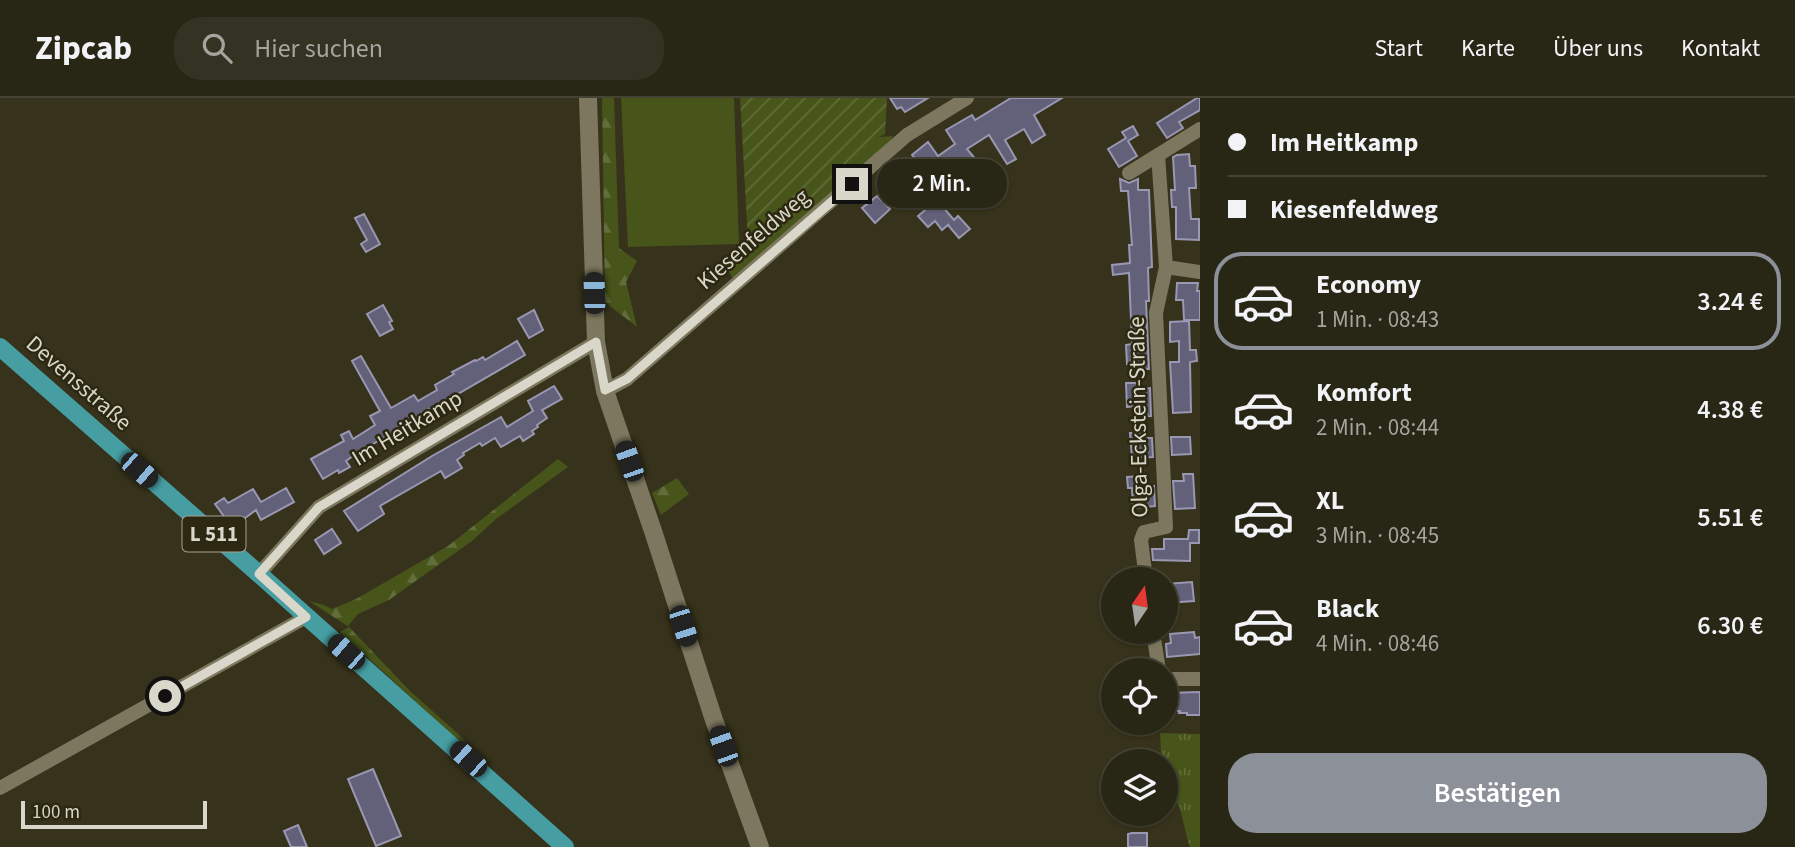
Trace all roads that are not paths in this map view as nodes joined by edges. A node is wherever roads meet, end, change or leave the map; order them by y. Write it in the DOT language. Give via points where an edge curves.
graph roads {
  1 [pos="588,98"];
  2 [pos="967,98"];
  3 [pos="1200,129"];
  4 [pos="1158,155"];
  5 [pos="1129,173"];
  6 [pos="1166,267"];
  7 [pos="1200,272"];
  8 [pos="596,342"];
  9 [pos="0,346"];
  10 [pos="605,390"];
  11 [pos="1145,567"];
  12 [pos="259,574"];
  13 [pos="306,617"];
  14 [pos="1178,679"];
  15 [pos="1200,679"];
  16 [pos="0,788"];
  17 [pos="565,847"];
  18 [pos="760,847"];
  1 -- 8 [label="main road"];
  2 -- 10 [label="street, Kiesenfeldweg" via="907,135 627,379"];
  3 -- 4 [label="street"];
  4 -- 5 [label="street"];
  4 -- 6 [label="street, Olga-Eckstein-Straße"];
  6 -- 7 [label="street"];
  6 -- 11 [label="street, Olga-Eckstein-Straße" via="1156,313 1166,527 1144,532"];
  8 -- 10 [label="main road"];
  8 -- 12 [label="street, Im Heitkamp" via="319,507"];
  9 -- 12 [label="main road, Devensstraße / L 511"];
  10 -- 18 [label="main road"];
  12 -- 13 [label="main road, Devensstraße / L 511"];
  13 -- 16 [label="street"];
  13 -- 17 [label="main road, Devensstraße / L 511"];
  14 -- 15 [label="street"];
}
